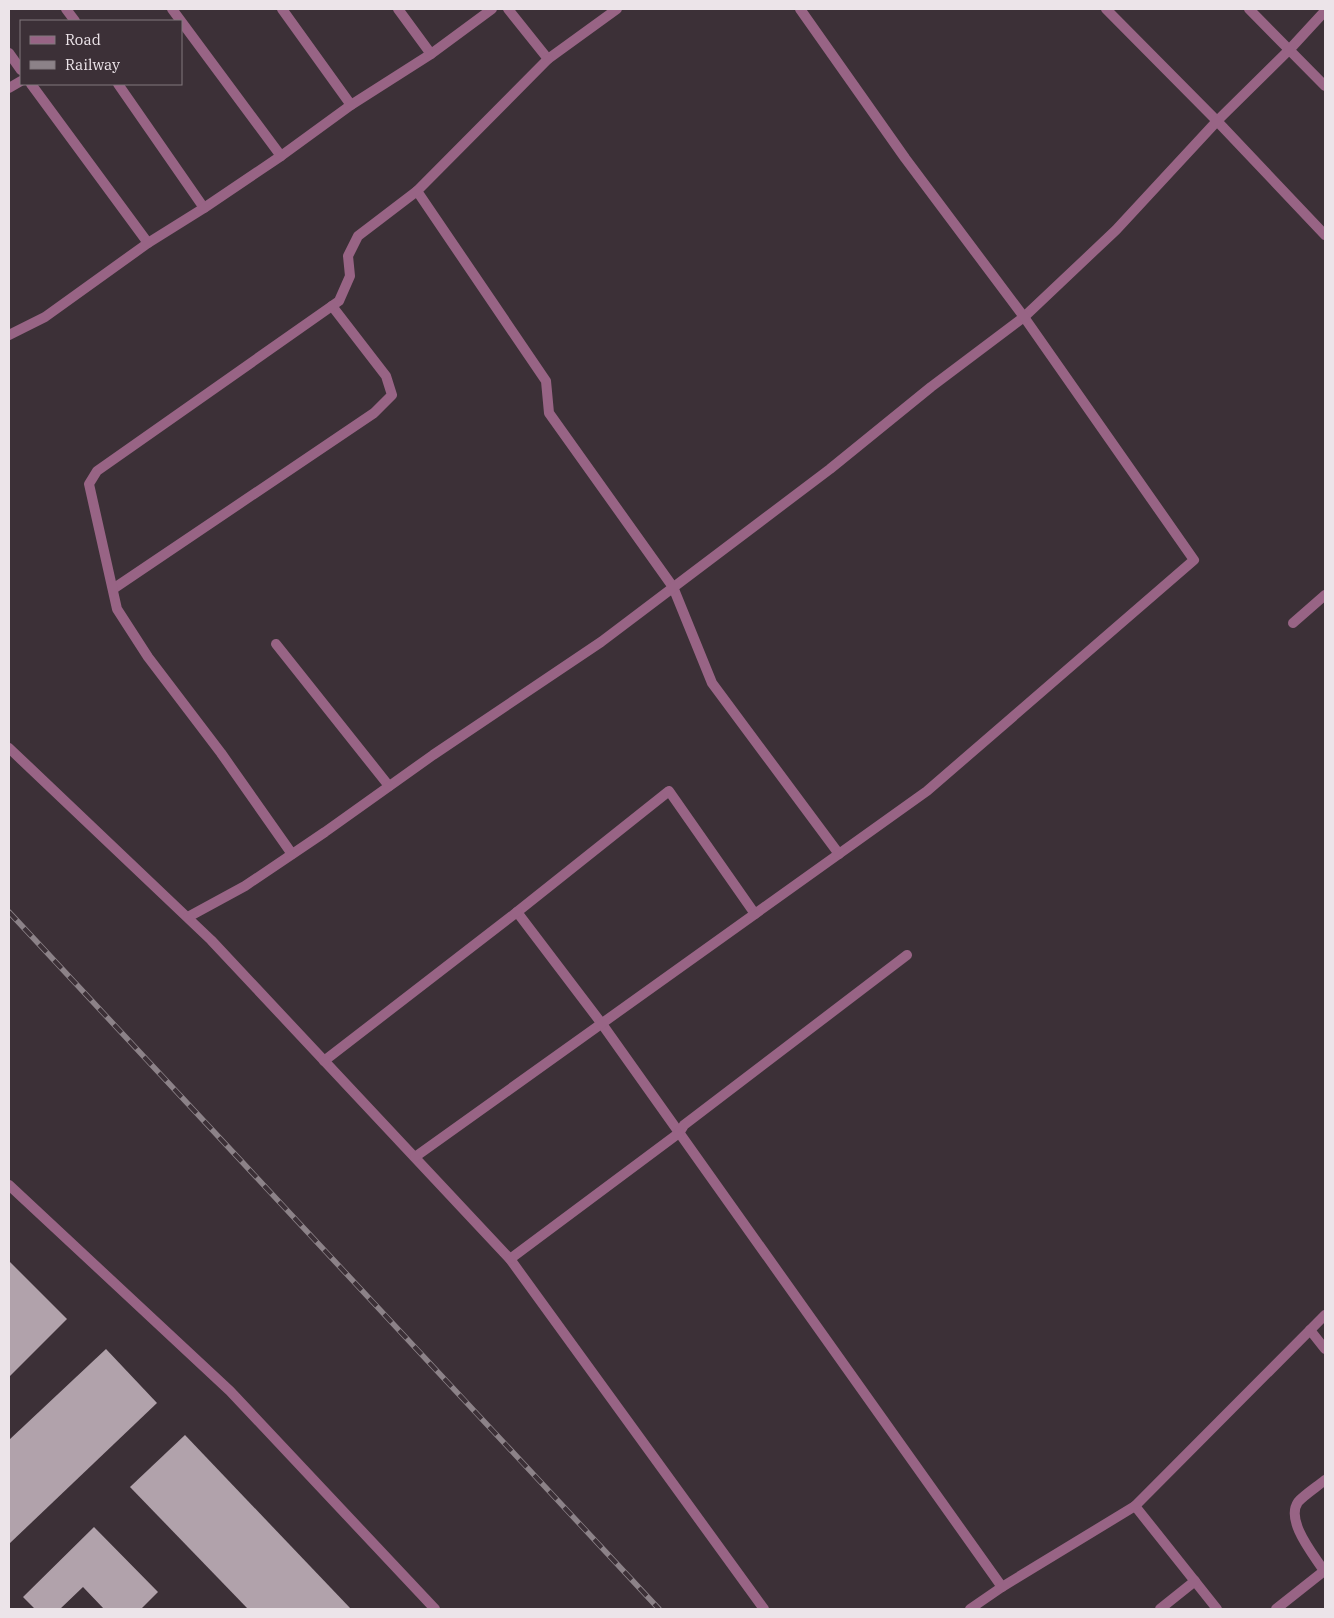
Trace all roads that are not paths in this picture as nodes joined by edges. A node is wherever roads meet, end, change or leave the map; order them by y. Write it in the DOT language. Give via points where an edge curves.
graph roads {
  1 [pos="66,9"];
  2 [pos="172,9"];
  3 [pos="282,9"];
  4 [pos="398,9"];
  5 [pos="492,9"];
  6 [pos="508,9"];
  7 [pos="617,9"];
  8 [pos="800,9"];
  9 [pos="1106,9"];
  10 [pos="1249,9"];
  11 [pos="1325,11"];
  12 [pos="74,20"];
  13 [pos="180,20"];
  14 [pos="182,22"];
  15 [pos="1290,49"];
  16 [pos="9,53"];
  17 [pos="430,54"];
  18 [pos="548,59"];
  19 [pos="20,69"];
  20 [pos="20,82"];
  21 [pos="33,85"];
  22 [pos="119,85"];
  23 [pos="1325,86"];
  24 [pos="9,88"];
  25 [pos="351,105"];
  26 [pos="1218,120"];
  27 [pos="281,156"];
  28 [pos="417,191"];
  29 [pos="204,208"];
  30 [pos="1325,235"];
  31 [pos="148,242"];
  32 [pos="332,306"];
  33 [pos="1024,317"];
  34 [pos="9,336"];
  35 [pos="673,587"];
  36 [pos="113,589"];
  37 [pos="1325,595"];
  38 [pos="1293,623"];
  39 [pos="276,644"];
  40 [pos="9,748"];
  41 [pos="389,786"];
  42 [pos="292,854"];
  43 [pos="839,854"];
  44 [pos="517,912"];
  45 [pos="755,914"];
  46 [pos="188,918"];
  47 [pos="908,955"];
  48 [pos="602,1024"];
  49 [pos="324,1061"];
  50 [pos="679,1133"];
  51 [pos="415,1157"];
  52 [pos="9,1185"];
  53 [pos="510,1259"];
  54 [pos="1325,1314"];
  55 [pos="1310,1330"];
  56 [pos="1325,1349"];
  57 [pos="1325,1480"];
  58 [pos="1135,1506"];
  59 [pos="1195,1581"];
  60 [pos="1002,1587"];
  61 [pos="435,1609"];
  62 [pos="764,1609"];
  63 [pos="970,1609"];
  64 [pos="1160,1609"];
  65 [pos="1217,1609"];
  66 [pos="1276,1609"];
  1 -- 12 [label="street"];
  2 -- 13 [label="street"];
  3 -- 25 [label="street"];
  4 -- 17 [label="street"];
  5 -- 17 [label="street"];
  6 -- 18 [label="street"];
  7 -- 18 [label="street"];
  8 -- 33 [label="street" via="905,158"];
  9 -- 26 [label="street"];
  10 -- 15 [label="street"];
  11 -- 15 [label="street"];
  14 -- 27 [label="street"];
  15 -- 23 [label="street"];
  15 -- 26 [label="street"];
  16 -- 19 [label="street"];
  17 -- 25 [label="street"];
  18 -- 28 [label="street"];
  20 -- 24 [label="street"];
  21 -- 31 [label="street"];
  22 -- 29 [label="street"];
  25 -- 27 [label="street"];
  26 -- 30 [label="street"];
  26 -- 33 [label="street" via="1116,230"];
  27 -- 29 [label="street"];
  28 -- 32 [label="street" via="358,236 348,256 350,276 339,301"];
  28 -- 35 [label="street" via="546,381 549,413"];
  29 -- 31 [label="street"];
  31 -- 34 [label="street" via="45,317"];
  32 -- 36 [label="street" via="97,471 89,484"];
  32 -- 36 [label="street" via="386,376 392,395 374,413"];
  33 -- 35 [label="street"];
  33 -- 43 [label="street" via="1194,560 927,791"];
  35 -- 41 [label="street" via="601,642"];
  35 -- 43 [label="street" via="712,683"];
  36 -- 42 [label="street" via="117,609 148,657"];
  37 -- 38 [label="street"];
  39 -- 41 [label="street"];
  40 -- 46 [label="street"];
  41 -- 42 [label="street"];
  42 -- 46 [label="street" via="245,886"];
  43 -- 45 [label="street"];
  44 -- 45 [label="street" via="669,791"];
  44 -- 48 [label="street"];
  44 -- 49 [label="street"];
  45 -- 48 [label="street"];
  46 -- 49 [label="street"];
  47 -- 50 [label="street" via="684,1125"];
  48 -- 50 [label="street"];
  48 -- 51 [label="street"];
  49 -- 51 [label="street"];
  50 -- 53 [label="street"];
  50 -- 60 [label="street"];
  51 -- 53 [label="street"];
  52 -- 61 [label="street" via="230,1391"];
  53 -- 62 [label="street"];
  54 -- 55 [label="street"];
  55 -- 56 [label="street"];
  55 -- 58 [label="street"];
  57 -- 66 [label="street" via="1298,1502 1294,1515 1299,1531 1324,1571"];
  58 -- 59 [label="street"];
  58 -- 60 [label="street"];
  59 -- 64 [label="street"];
  59 -- 65 [label="street"];
  60 -- 63 [label="street"];
}
